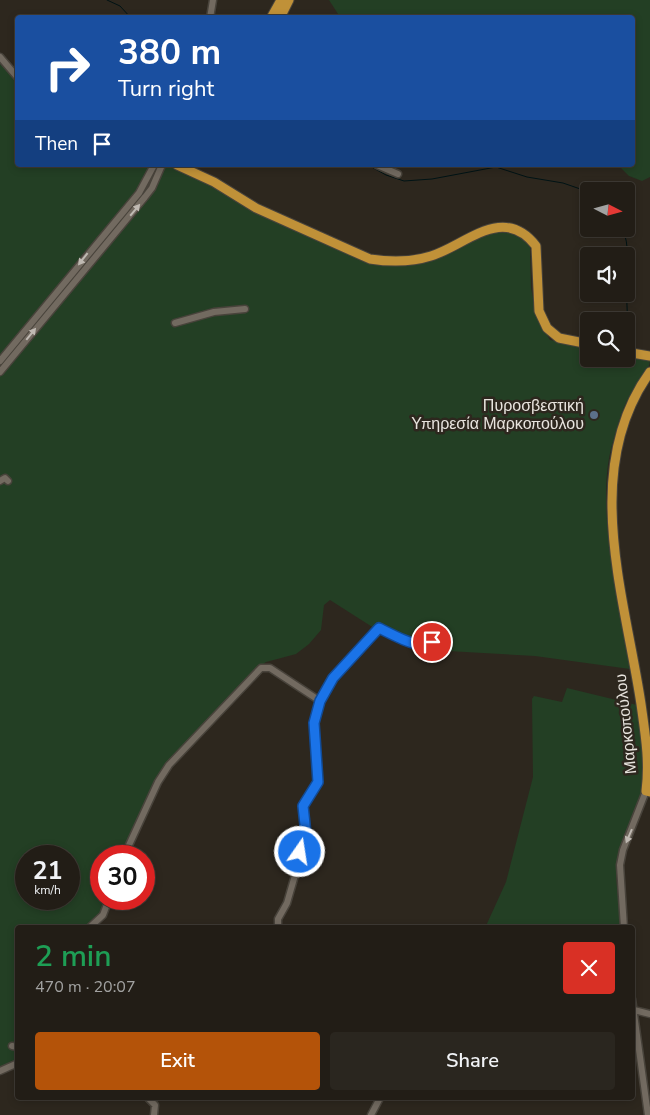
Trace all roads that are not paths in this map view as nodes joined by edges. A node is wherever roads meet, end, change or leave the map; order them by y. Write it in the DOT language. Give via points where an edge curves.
graph roads {
  1 [pos="213,0"];
  2 [pos="281,0"];
  3 [pos="289,0"];
  4 [pos="213,15"];
  5 [pos="273,15"];
  6 [pos="282,15"];
  7 [pos="0,57"];
  8 [pos="15,74"];
  9 [pos="153,167"];
  10 [pos="161,167"];
  11 [pos="181,167"];
  12 [pos="382,167"];
  13 [pos="398,174"];
  14 [pos="74,277"];
  15 [pos="245,309"];
  16 [pos="175,323"];
  17 [pos="580,342"];
  18 [pos="635,354"];
  19 [pos="650,356"];
  20 [pos="0,361"];
  21 [pos="0,372"];
  22 [pos="650,372"];
  23 [pos="0,481"];
  24 [pos="8,481"];
  25 [pos="432,642"];
  26 [pos="320,701"];
  27 [pos="648,791"];
  28 [pos="129,845"];
  29 [pos="105,910"];
  30 [pos="93,925"];
  31 [pos="278,925"];
  32 [pos="624,925"];
  33 [pos="635,1010"];
  34 [pos="650,1014"];
  35 [pos="635,1019"];
  36 [pos="15,1064"];
  37 [pos="635,1067"];
  38 [pos="641,1070"];
  39 [pos="0,1071"];
  40 [pos="150,1100"];
  41 [pos="379,1100"];
  42 [pos="154,1115"];
  43 [pos="371,1115"];
  44 [pos="648,1115"];
  1 -- 4 [label="street"];
  2 -- 5 [label="main road"];
  3 -- 6 [label="main road"];
  7 -- 8 [label="street"];
  9 -- 14 [label="street, one-way" via="140,193"];
  14 -- 10 [label="street, one-way" via="152,188"];
  11 -- 17 [label="main road" via="214,182 256,208 370,259 418,259 433,256 483,230 515,230 536,246 539,311 547,328 559,338"];
  12 -- 13 [label="street"];
  14 -- 20 [label="street"];
  21 -- 14 [label="street, one-way"];
  15 -- 16 [label="street" via="214,312"];
  18 -- 19 [label="main road"];
  22 -- 27 [label="main road, Μαρκοπούλου" via="634,399 620,439 612,481 612,530 647,746"];
  23 -- 24 [label="street" via="5,478"];
  25 -- 26 [label="street" via="426,647 418,645 379,628 333,678"];
  26 -- 28 [label="street" via="270,668 261,668 169,765"];
  26 -- 31 [label="street" via="314,723 318,782 303,806 304,844"];
  27 -- 32 [label="street, Μαρκοπούλου, one-way" via="623,850 620,865"];
  29 -- 30 [label="street"];
  33 -- 34 [label="street"];
  35 -- 38 [label="street"];
  36 -- 39 [label="street"];
  37 -- 38 [label="street"];
  38 -- 44 [label="street"];
  40 -- 42 [label="street" via="155,1105"];
  41 -- 43 [label="street"];
}
